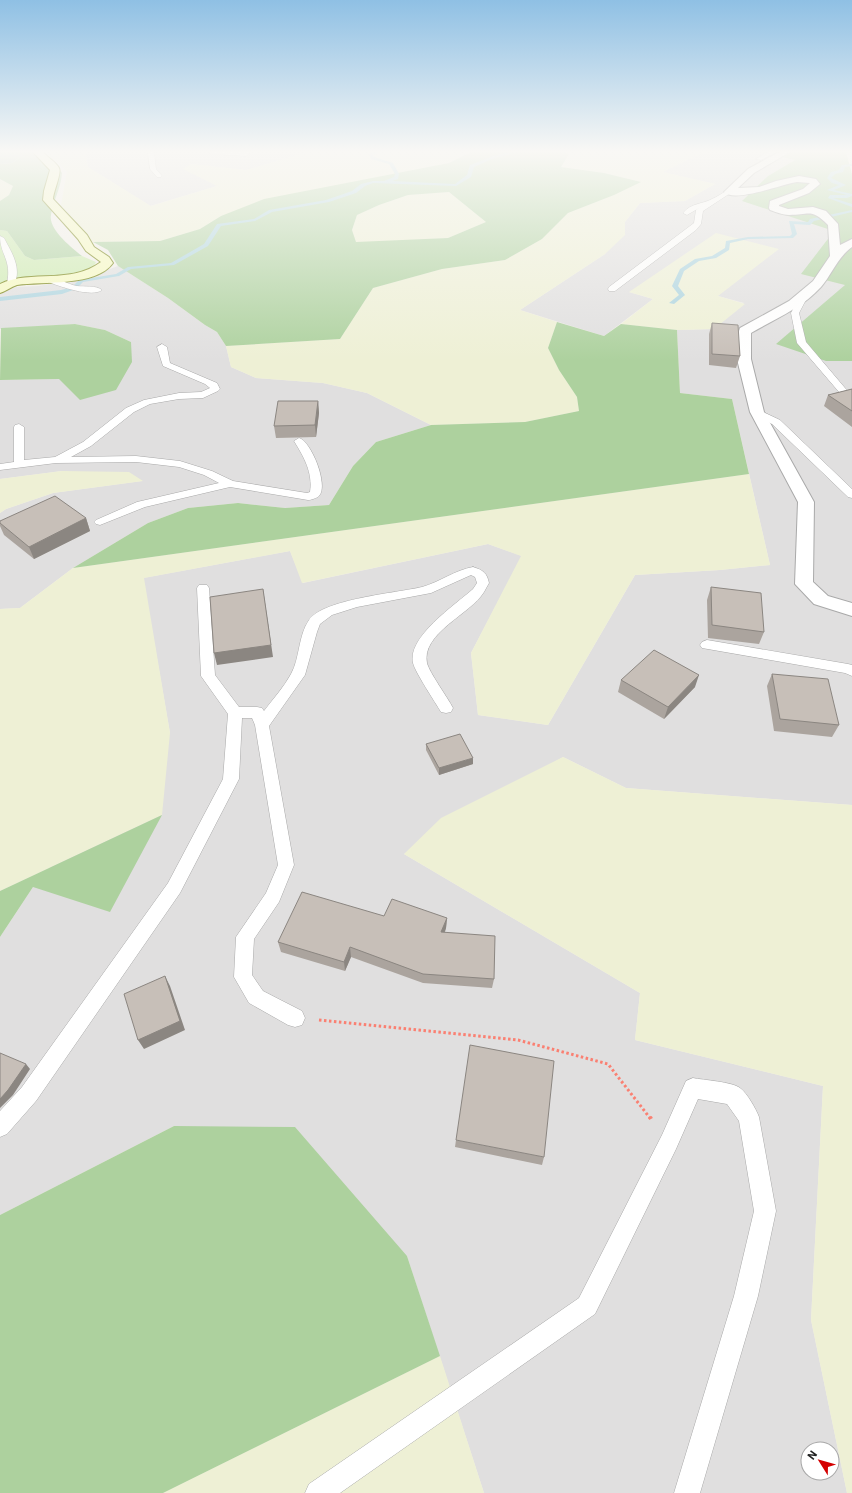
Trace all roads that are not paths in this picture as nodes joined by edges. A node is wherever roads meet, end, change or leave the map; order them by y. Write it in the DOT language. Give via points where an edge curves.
graph roads {
  1 [pos="69,222"];
  2 [pos="697,222"];
  3 [pos="831,222"];
  4 [pos="0,238"];
  5 [pos="852,242"];
  6 [pos="836,258"];
  7 [pos="51,280"];
  8 [pos="10,283"];
  9 [pos="0,289"];
  10 [pos="612,289"];
  11 [pos="98,290"];
  12 [pos="804,296"];
  13 [pos="162,347"];
  14 [pos="842,390"];
  15 [pos="757,412"];
  16 [pos="19,427"];
  17 [pos="299,441"];
  18 [pos="56,460"];
  19 [pos="19,464"];
  20 [pos="0,468"];
  21 [pos="230,484"];
  22 [pos="852,495"];
  23 [pos="100,522"];
  24 [pos="203,588"];
  25 [pos="852,610"];
  26 [pos="707,645"];
  27 [pos="852,670"];
  28 [pos="446,708"];
  29 [pos="235,712"];
  30 [pos="262,725"];
  31 [pos="295,1018"];
  32 [pos="0,1127"];
  33 [pos="318,1493"];
  34 [pos="687,1493"];
  1 -- 7 [label="street" via="83,237 90,250 107,263 91,272"];
  2 -- 10 [label="lane" via="693,228"];
  3 -- 6 [label="street"];
  4 -- 8 [label="lane" via="13,267"];
  5 -- 6 [label="street"];
  6 -- 12 [label="street" via="817,284"];
  7 -- 8 [label="street"];
  7 -- 11 [label="lane" via="74,288"];
  8 -- 9 [label="street"];
  12 -- 14 [label="lane" via="796,313 802,344"];
  12 -- 15 [label="street" via="745,331 744,359"];
  13 -- 18 [label="lane" via="166,364 204,378 214,385 215,389 203,395 147,402 130,410 87,444"];
  15 -- 22 [label="lane" via="776,422"];
  15 -- 25 [label="street" via="806,502 804,584 821,600"];
  16 -- 19 [label="lane"];
  17 -- 21 [label="lane" via="311,460 317,483 315,494 308,497"];
  18 -- 19 [label="lane"];
  18 -- 21 [label="lane" via="136,459 180,464 208,473"];
  19 -- 20 [label="lane"];
  21 -- 23 [label="lane" via="141,504"];
  24 -- 29 [label="lane" via="208,676"];
  26 -- 27 [label="lane"];
  28 -- 30 [label="lane" via="420,664 420,650 431,633 478,592 483,583 481,575 473,571 427,590 356,603 326,612 315,621 310,632 298,675"];
  29 -- 30 [label="lane" via="257,712"];
  29 -- 32 [label="lane" via="231,779 174,888 29,1094"];
  30 -- 31 [label="lane" via="286,865 273,897 245,937 243,977 256,997"];
  33 -- 34 [label="lane" via="587,1306 669,1142 693,1088 732,1095 749,1117 765,1211 746,1296"];
}
